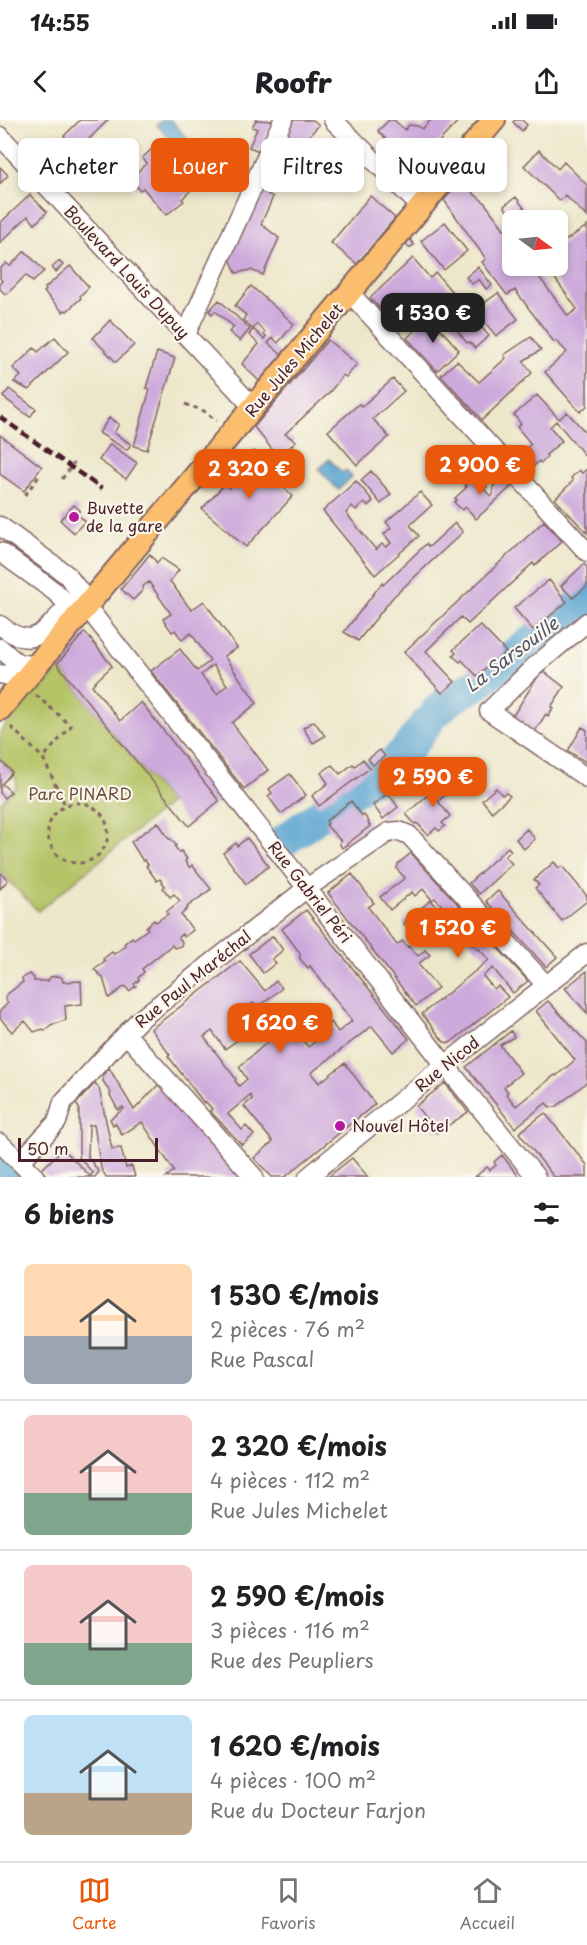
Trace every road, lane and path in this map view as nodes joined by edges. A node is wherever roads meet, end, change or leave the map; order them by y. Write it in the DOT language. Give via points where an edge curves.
graph roads {
  1 [pos="283,120"];
  2 [pos="333,120"];
  3 [pos="494,120"];
  4 [pos="0,136"];
  5 [pos="421,207"];
  6 [pos="350,292"];
  7 [pos="186,334"];
  8 [pos="185,404"];
  9 [pos="254,408"];
  10 [pos="232,434"];
  11 [pos="74,463"];
  12 [pos="40,475"];
  13 [pos="62,478"];
  14 [pos="25,495"];
  15 [pos="0,526"];
  16 [pos="0,552"];
  17 [pos="587,552"];
  18 [pos="78,606"];
  19 [pos="587,622"];
  20 [pos="0,625"];
  21 [pos="0,648"];
  22 [pos="27,663"];
  23 [pos="0,674"];
  24 [pos="32,692"];
  25 [pos="4,716"];
  26 [pos="43,758"];
  27 [pos="587,778"];
  28 [pos="65,805"];
  29 [pos="307,888"];
  30 [pos="587,953"];
  31 [pos="546,985"];
  32 [pos="126,1034"];
  33 [pos="445,1065"];
  34 [pos="0,1143"];
  35 [pos="20,1162"];
  36 [pos="35,1177"];
  37 [pos="254,1177"];
  38 [pos="308,1177"];
  39 [pos="536,1177"];
  1 -- 7 [label="street"];
  2 -- 5 [label="street"];
  3 -- 5 [label="main road, Rue Jules Michelet"];
  4 -- 7 [label="street, Boulevard Louis Dupuy"];
  5 -- 6 [label="main road, Rue Jules Michelet"];
  6 -- 9 [label="main road, Rue Jules Michelet"];
  6 -- 17 [label="street"];
  7 -- 9 [label="street, Boulevard Louis Dupuy"];
  8 -- 10 [label="path" via="204,411"];
  9 -- 10 [label="main road, Rue Jules Michelet"];
  10 -- 18 [label="main road, Rue Jules Michelet"];
  11 -- 13 [label="path"];
  12 -- 14 [label="path"];
  15 -- 18 [label="street" via="67,575 80,592"];
  16 -- 18 [label="street"];
  18 -- 20 [label="street" via="39,636 24,638"];
  18 -- 22 [label="main road, Rue Jules Michelet"];
  18 -- 29 [label="street, Rue Gabriel Péri"];
  19 -- 27 [label="street" via="489,711"];
  21 -- 22 [label="street"];
  22 -- 23 [label="street" via="9,676"];
  22 -- 25 [label="main road, Rue Jules Michelet"];
  24 -- 26 [label="path" via="71,726"];
  25 -- 26 [label="path"];
  26 -- 28 [label="path"];
  28 -- 28 [label="path" via="51,818 51,846 64,860 91,860 104,847 105,820 100,812 83,803"];
  29 -- 31 [label="street, Rue Paul Maréchal" via="389,832 409,835"];
  29 -- 32 [label="street, Rue Paul Maréchal"];
  29 -- 33 [label="street, Rue Gabriel Péri"];
  30 -- 31 [label="street, Rue Nicod"];
  31 -- 33 [label="street, Rue Nicod"];
  32 -- 35 [label="street, Rue Paul Maréchal" via="63,1102 57,1122"];
  32 -- 37 [label="street"];
  33 -- 38 [label="street, Rue Nicod"];
  33 -- 39 [label="street, Rue Gabriel Péri"];
  34 -- 35 [label="street"];
  35 -- 36 [label="street"];
}
